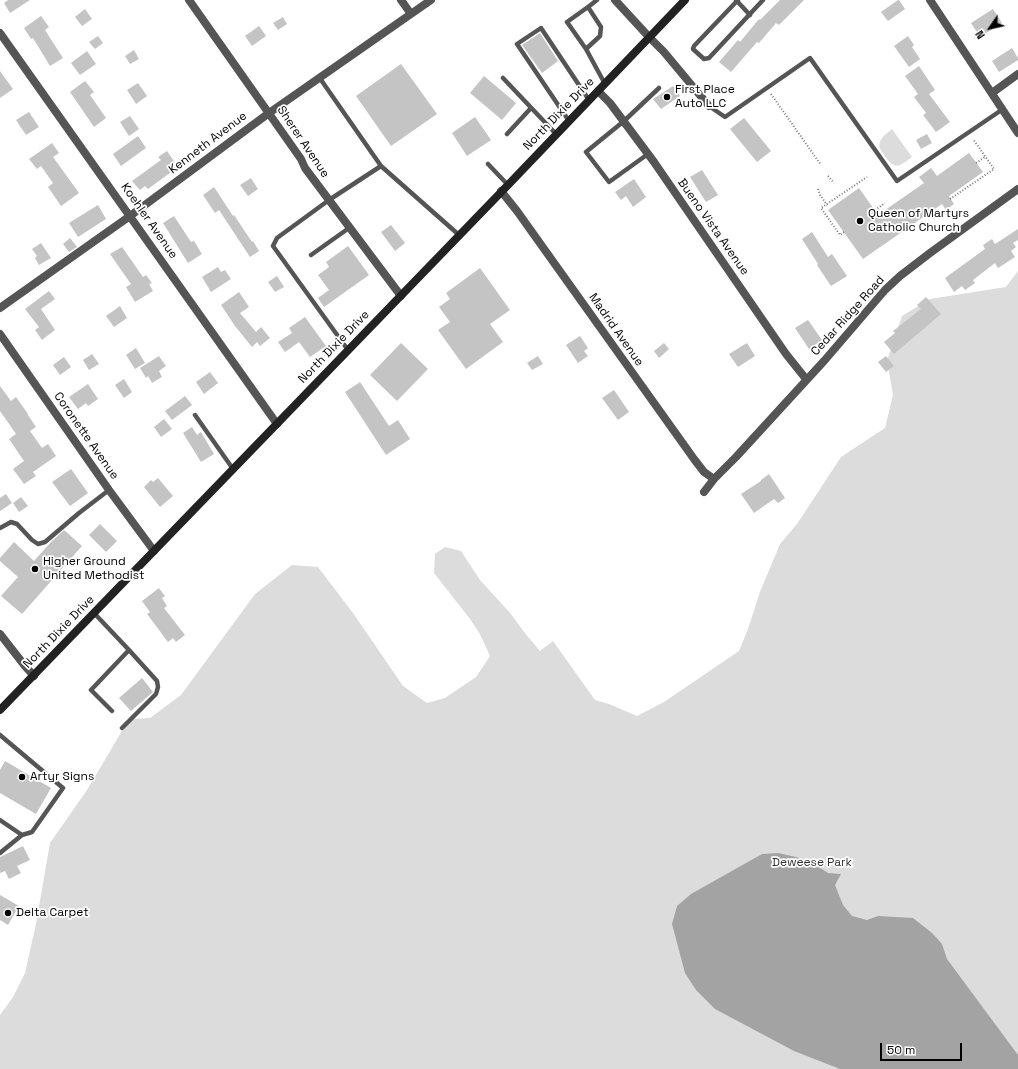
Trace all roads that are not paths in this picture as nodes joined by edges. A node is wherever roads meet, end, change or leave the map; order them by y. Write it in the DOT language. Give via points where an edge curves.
graph roads {
  1 [pos="189,0"];
  2 [pos="401,0"];
  3 [pos="431,0"];
  4 [pos="597,0"];
  5 [pos="615,0"];
  6 [pos="685,0"];
  7 [pos="736,0"];
  8 [pos="763,0"];
  9 [pos="930,0"];
  10 [pos="588,7"];
  11 [pos="411,14"];
  12 [pos="750,15"];
  13 [pos="0,33"];
  14 [pos="649,37"];
  15 [pos="586,49"];
  16 [pos="1018,74"];
  17 [pos="319,77"];
  18 [pos="503,78"];
  19 [pos="605,84"];
  20 [pos="659,88"];
  21 [pos="598,91"];
  22 [pos="992,93"];
  23 [pos="589,100"];
  24 [pos="708,106"];
  25 [pos="531,108"];
  26 [pos="1003,109"];
  27 [pos="269,113"];
  28 [pos="569,121"];
  29 [pos="624,121"];
  30 [pos="1018,133"];
  31 [pos="507,134"];
  32 [pos="556,134"];
  33 [pos="648,154"];
  34 [pos="488,164"];
  35 [pos="381,166"];
  36 [pos="508,185"];
  37 [pos="1018,189"];
  38 [pos="501,191"];
  39 [pos="329,200"];
  40 [pos="130,216"];
  41 [pos="349,228"];
  42 [pos="459,235"];
  43 [pos="311,254"];
  44 [pos="401,296"];
  45 [pos="0,308"];
  46 [pos="0,334"];
  47 [pos="348,350"];
  48 [pos="806,379"];
  49 [pos="194,415"];
  50 [pos="277,424"];
  51 [pos="233,469"];
  52 [pos="714,479"];
  53 [pos="110,490"];
  54 [pos="704,492"];
  55 [pos="0,528"];
  56 [pos="154,551"];
  57 [pos="94,613"];
  58 [pos="0,634"];
  59 [pos="129,650"];
  60 [pos="34,676"];
  61 [pos="0,710"];
  62 [pos="112,711"];
  63 [pos="122,728"];
  64 [pos="0,735"];
  65 [pos="0,820"];
  66 [pos="22,835"];
  67 [pos="0,853"];
  1 -- 27 [label="street, Sherer Avenue"];
  2 -- 11 [label="street"];
  3 -- 11 [label="street, Kenneth Avenue"];
  4 -- 10 [label="lane"];
  5 -- 14 [label="street"];
  6 -- 14 [label="main road, North Dixie Drive"];
  7 -- 12 [label="lane"];
  7 -- 12 [label="lane" via="693,49 704,60 709,58"];
  8 -- 12 [label="lane"];
  9 -- 22 [label="street"];
  10 -- 15 [label="lane" via="601,27 600,36"];
  10 -- 15 [label="lane" via="566,22"];
  11 -- 17 [label="street, Kenneth Avenue"];
  13 -- 40 [label="street, Koehler Avenue"];
  14 -- 19 [label="main road, North Dixie Drive"];
  14 -- 24 [label="street"];
  15 -- 19 [label="lane"];
  16 -- 22 [label="street"];
  17 -- 27 [label="street, Kenneth Avenue"];
  17 -- 35 [label="lane"];
  18 -- 25 [label="lane"];
  19 -- 21 [label="main road, North Dixie Drive"];
  20 -- 29 [label="lane"];
  21 -- 23 [label="main road, North Dixie Drive"];
  21 -- 29 [label="street, Bueno Vista Avenue"];
  22 -- 26 [label="street"];
  23 -- 28 [label="main road, North Dixie Drive"];
  23 -- 28 [label="lane" via="541,28 517,44"];
  24 -- 26 [label="lane" via="725,118 810,58 897,181"];
  25 -- 31 [label="lane"];
  25 -- 32 [label="lane"];
  26 -- 30 [label="street"];
  27 -- 39 [label="street, Sherer Avenue"];
  27 -- 40 [label="street, Kenneth Avenue"];
  28 -- 32 [label="main road, North Dixie Drive"];
  29 -- 33 [label="street, Bueno Vista Avenue"];
  29 -- 33 [label="lane" via="586,152 609,182"];
  32 -- 36 [label="main road, North Dixie Drive"];
  33 -- 48 [label="street, Bueno Vista Avenue" via="786,354"];
  34 -- 36 [label="lane"];
  35 -- 39 [label="lane"];
  35 -- 42 [label="lane"];
  36 -- 38 [label="main road, North Dixie Drive"];
  37 -- 48 [label="street, Cedar Ridge Road" via="900,276"];
  38 -- 42 [label="main road, North Dixie Drive"];
  38 -- 52 [label="street, Madrid Avenue" via="694,459 704,472"];
  39 -- 41 [label="street, Sherer Avenue"];
  39 -- 47 [label="lane" via="277,238 273,246"];
  40 -- 45 [label="street, Kenneth Avenue"];
  40 -- 50 [label="street, Koehler Avenue"];
  41 -- 43 [label="lane"];
  41 -- 44 [label="street, Sherer Avenue"];
  42 -- 44 [label="main road, North Dixie Drive"];
  44 -- 47 [label="main road, North Dixie Drive"];
  46 -- 53 [label="street, Coronette Avenue"];
  47 -- 50 [label="main road, North Dixie Drive"];
  48 -- 52 [label="street, Cedar Ridge Road"];
  49 -- 51 [label="lane"];
  50 -- 51 [label="main road, North Dixie Drive"];
  51 -- 56 [label="main road, North Dixie Drive"];
  52 -- 54 [label="street, Cedar Ridge Road"];
  53 -- 55 [label="lane" via="45,542 38,544 17,524 11,522"];
  53 -- 56 [label="street, Coronette Avenue"];
  56 -- 57 [label="main road, North Dixie Drive"];
  57 -- 59 [label="lane"];
  57 -- 60 [label="main road, North Dixie Drive"];
  58 -- 60 [label="street"];
  59 -- 62 [label="lane" via="91,690"];
  59 -- 63 [label="lane" via="157,681 158,687 156,694"];
  60 -- 61 [label="main road, North Dixie Drive"];
  64 -- 66 [label="lane" via="64,788 32,832"];
  65 -- 66 [label="lane"];
  66 -- 67 [label="lane"];
}
